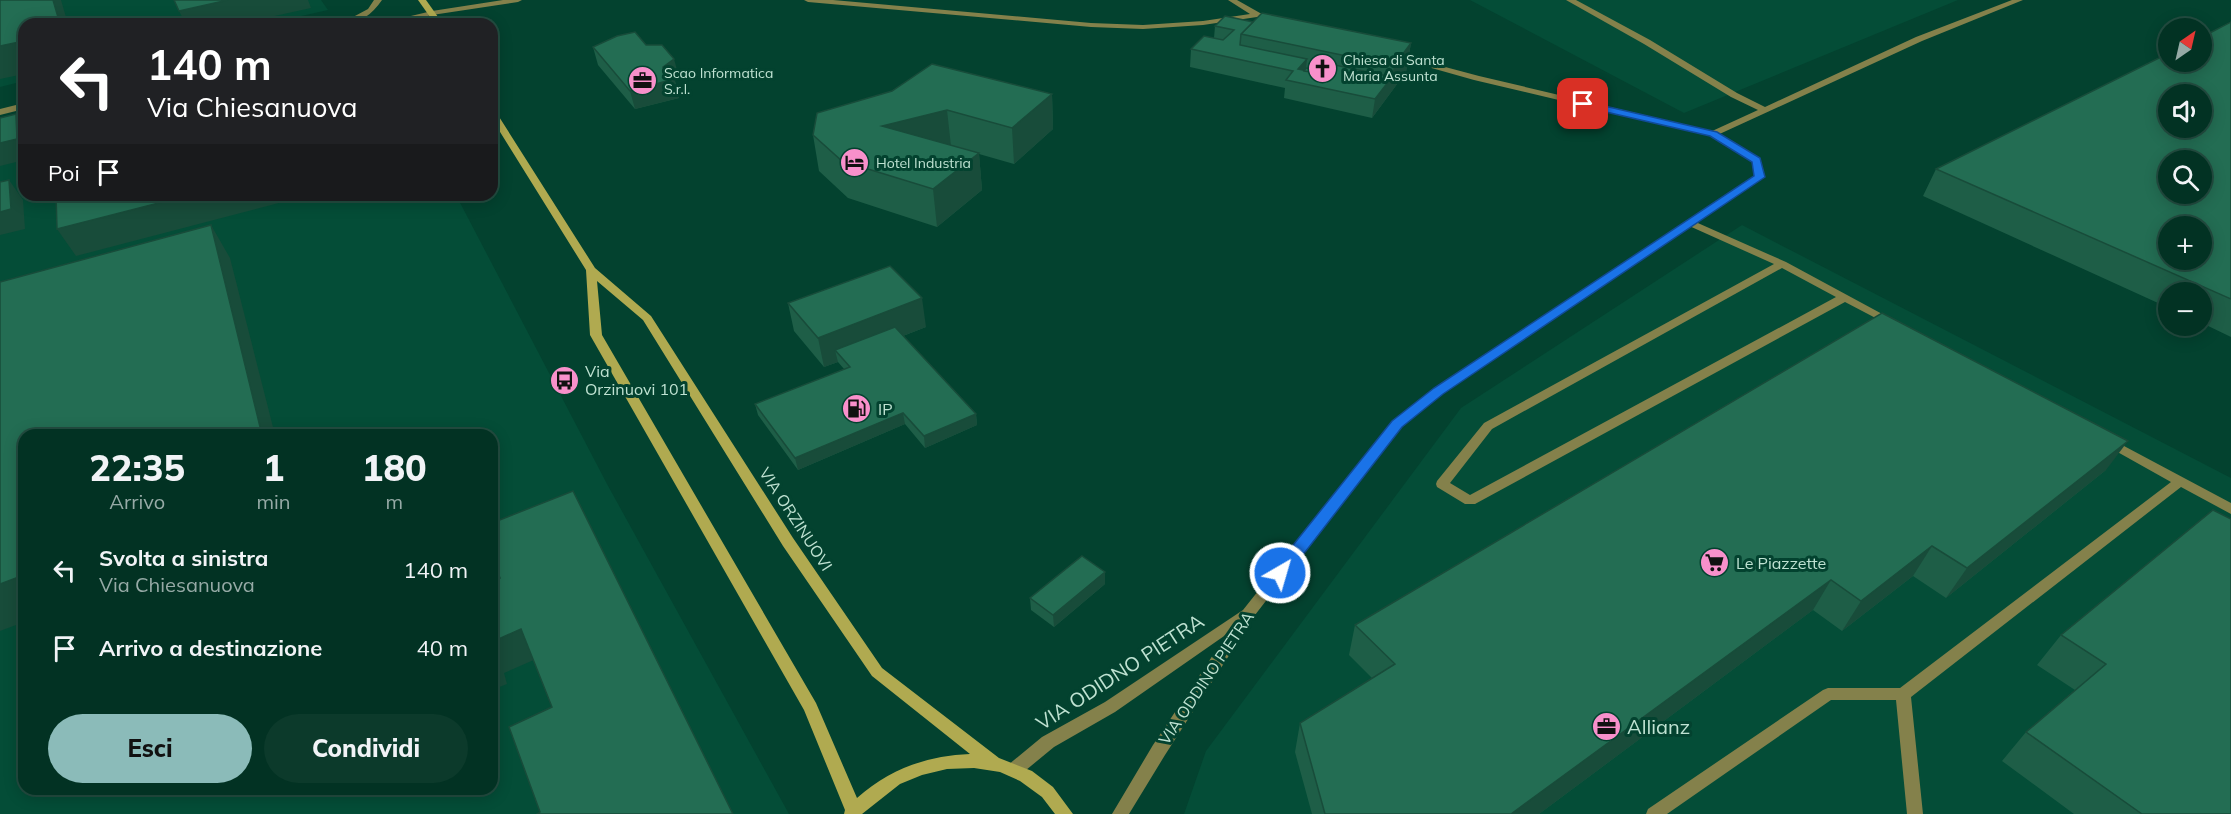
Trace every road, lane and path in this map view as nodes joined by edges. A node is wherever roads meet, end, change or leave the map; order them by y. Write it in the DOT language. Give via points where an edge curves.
graph roads {
  1 [pos="378,0"];
  2 [pos="422,0"];
  3 [pos="518,0"];
  4 [pos="808,0"];
  5 [pos="1232,0"];
  6 [pos="1570,0"];
  7 [pos="2019,0"];
  8 [pos="432,13"];
  9 [pos="1257,15"];
  10 [pos="356,18"];
  11 [pos="409,18"];
  12 [pos="435,18"];
  13 [pos="1290,24"];
  14 [pos="1378,50"];
  15 [pos="18,107"];
  16 [pos="1765,110"];
  17 [pos="0,111"];
  18 [pos="498,122"];
  19 [pos="1713,134"];
  20 [pos="1690,223"];
  21 [pos="1782,264"];
  22 [pos="591,270"];
  23 [pos="1845,297"];
  24 [pos="1898,326"];
  25 [pos="2096,435"];
  26 [pos="2180,481"];
  27 [pos="2231,509"];
  28 [pos="1250,611"];
  29 [pos="1903,694"];
  30 [pos="996,765"];
  31 [pos="1014,770"];
  32 [pos="853,812"];
  33 [pos="1065,814"];
  34 [pos="1120,814"];
  35 [pos="1654,814"];
  36 [pos="1915,814"];
  1 -- 10 [label="street" via="371,11"];
  2 -- 8 [label="main road"];
  3 -- 8 [label="street"];
  4 -- 9 [label="street" via="1122,26 1203,23"];
  5 -- 9 [label="street"];
  6 -- 16 [label="street"];
  7 -- 16 [label="street" via="1919,39"];
  8 -- 11 [label="street"];
  8 -- 12 [label="main road"];
  9 -- 13 [label="street"];
  14 -- 19 [label="street"];
  15 -- 17 [label="street"];
  16 -- 19 [label="street"];
  18 -- 22 [label="main road, VIA ORZINUOVI"];
  19 -- 20 [label="street, VIA ODDINO PIETRA" via="1756,160 1760,177"];
  20 -- 21 [label="street"];
  20 -- 28 [label="street, VIA ODDINO PIETRA" via="1438,391 1397,424"];
  21 -- 23 [label="street"];
  21 -- 23 [label="street" via="1488,426 1442,484 1470,501"];
  22 -- 30 [label="main road, VIA ORZINUOVI" via="647,318 788,543 877,672"];
  22 -- 32 [label="main road, VIA ORZINUOVI" via="596,335 811,708"];
  23 -- 24 [label="street"];
  25 -- 26 [label="street"];
  26 -- 27 [label="street"];
  26 -- 29 [label="street"];
  28 -- 31 [label="street, VIA ODIDNO PIETRA" via="1110,707 1048,742"];
  28 -- 34 [label="street, VIA ODDINO PIETRA"];
  29 -- 35 [label="street" via="1828,694"];
  29 -- 36 [label="street"];
  30 -- 31 [label="main road, VIA ORZINUOVI"];
  30 -- 32 [label="main road, VIA ORZINUOVI" via="967,761 936,763 909,771 883,785"];
  31 -- 33 [label="main road, VIA ORZINUOVI" via="1049,793"];
}
